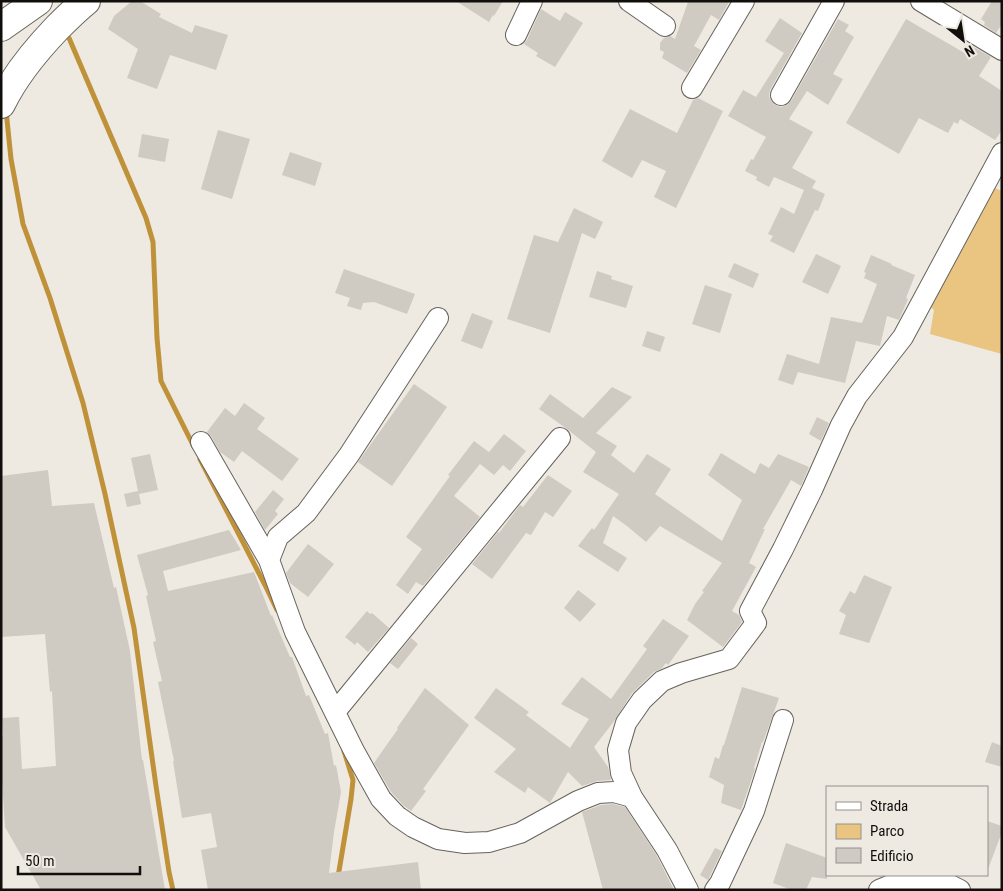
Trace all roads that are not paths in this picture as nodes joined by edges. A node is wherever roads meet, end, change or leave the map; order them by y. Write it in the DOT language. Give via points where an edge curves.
graph roads {
  1 [pos="38,1"];
  2 [pos="86,1"];
  3 [pos="532,1"];
  4 [pos="629,1"];
  5 [pos="744,1"];
  6 [pos="834,1"];
  7 [pos="921,1"];
  8 [pos="665,26"];
  9 [pos="1,27"];
  10 [pos="516,35"];
  11 [pos="1002,50"];
  12 [pos="692,88"];
  13 [pos="781,95"];
  14 [pos="1,104"];
  15 [pos="1002,152"];
  16 [pos="438,318"];
  17 [pos="560,438"];
  18 [pos="201,442"];
  19 [pos="269,560"];
  20 [pos="335,712"];
  21 [pos="783,720"];
  22 [pos="632,797"];
  23 [pos="688,890"];
  24 [pos="715,890"];
  25 [pos="879,890"];
  26 [pos="960,890"];
  1 -- 9 [label="highway"];
  2 -- 14 [label="highway" via="36,50"];
  3 -- 10 [label="street"];
  4 -- 8 [label="street"];
  5 -- 12 [label="street"];
  6 -- 13 [label="street"];
  7 -- 11 [label="street"];
  15 -- 22 [label="street" via="903,337 857,396 841,425 812,490 750,611 756,623 729,660 662,681 642,700 626,723 618,750 621,773"];
  16 -- 19 [label="street" via="349,454 306,513 278,537"];
  17 -- 20 [label="street"];
  18 -- 19 [label="street"];
  19 -- 20 [label="street" via="296,632"];
  20 -- 22 [label="street" via="381,799 397,816 438,839 489,842 520,834 598,793 614,792"];
  21 -- 24 [label="street" via="754,811"];
  22 -- 23 [label="street" via="667,850"];
  25 -- 26 [label="street" via="914,881 942,881"];
}
